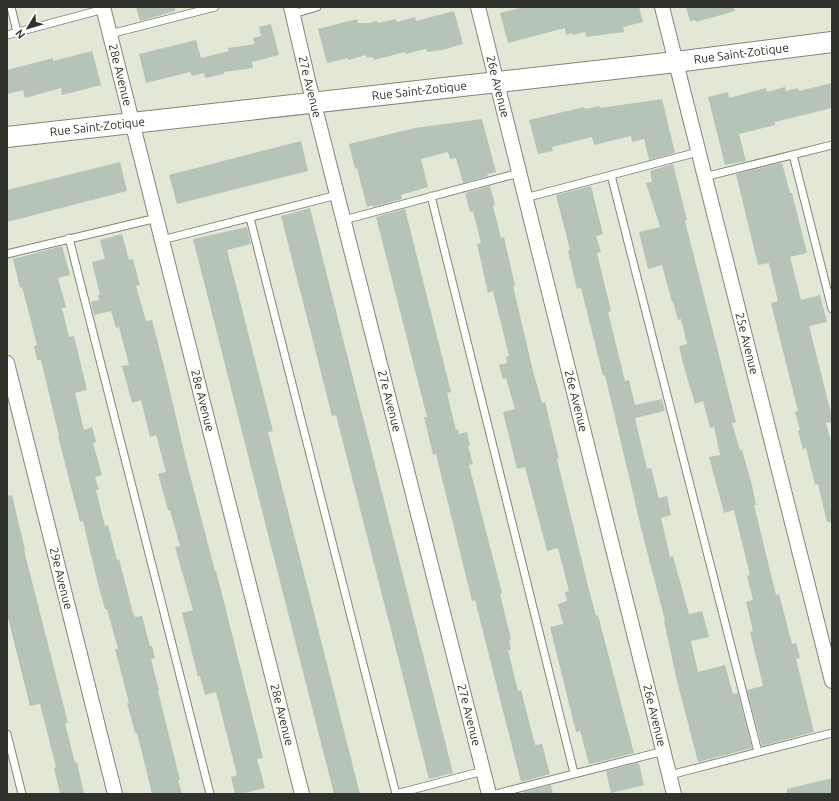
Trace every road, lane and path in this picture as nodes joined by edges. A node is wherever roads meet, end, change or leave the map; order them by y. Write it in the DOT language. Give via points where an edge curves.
graph roads {
  1 [pos="11,7"];
  2 [pos="215,7"];
  3 [pos="317,7"];
  4 [pos="478,7"];
  5 [pos="662,7"];
  6 [pos="104,8"];
  7 [pos="198,9"];
  8 [pos="292,10"];
  9 [pos="17,32"];
  10 [pos="110,34"];
  11 [pos="7,35"];
  12 [pos="832,42"];
  13 [pos="676,62"];
  14 [pos="496,81"];
  15 [pos="314,103"];
  16 [pos="133,123"];
  17 [pos="7,137"];
  18 [pos="832,145"];
  19 [pos="698,152"];
  20 [pos="793,155"];
  21 [pos="519,173"];
  22 [pos="611,175"];
  23 [pos="704,177"];
  24 [pos="337,195"];
  25 [pos="432,196"];
  26 [pos="525,198"];
  27 [pos="156,218"];
  28 [pos="250,218"];
  29 [pos="344,220"];
  30 [pos="69,238"];
  31 [pos="162,240"];
  32 [pos="7,254"];
  33 [pos="832,310"];
  34 [pos="7,363"];
  35 [pos="832,681"];
  36 [pos="832,733"];
  37 [pos="7,734"];
  38 [pos="664,751"];
  39 [pos="758,752"];
  40 [pos="483,771"];
  41 [pos="574,773"];
  42 [pos="670,775"];
  43 [pos="22,794"];
  44 [pos="115,794"];
  45 [pos="210,794"];
  46 [pos="301,794"];
  47 [pos="396,794"];
  48 [pos="489,794"];
  49 [pos="496,794"];
  50 [pos="674,794"];
  1 -- 9 [label="lane"];
  2 -- 7 [label="lane"];
  3 -- 8 [label="lane"];
  4 -- 14 [label="street, 26e Avenue"];
  5 -- 13 [label="street, 25e Avenue"];
  6 -- 9 [label="lane"];
  6 -- 10 [label="street, 28e Avenue"];
  7 -- 10 [label="lane"];
  8 -- 15 [label="street, 27e Avenue"];
  9 -- 11 [label="lane"];
  10 -- 16 [label="street, 28e Avenue"];
  12 -- 13 [label="street, Rue Saint-Zotique"];
  13 -- 14 [label="street, Rue Saint-Zotique"];
  13 -- 19 [label="street, 25e Avenue"];
  14 -- 15 [label="street, Rue Saint-Zotique"];
  14 -- 21 [label="street, 26e Avenue"];
  15 -- 16 [label="street, Rue Saint-Zotique"];
  15 -- 24 [label="street, 27e Avenue"];
  16 -- 17 [label="street, Rue Saint-Zotique"];
  16 -- 27 [label="street, 28e Avenue"];
  18 -- 20 [label="lane"];
  19 -- 22 [label="lane"];
  19 -- 23 [label="street, 25e Avenue"];
  20 -- 23 [label="lane"];
  20 -- 33 [label="lane"];
  21 -- 25 [label="lane"];
  21 -- 26 [label="street, 26e Avenue"];
  22 -- 26 [label="lane"];
  22 -- 39 [label="lane"];
  23 -- 35 [label="street, 25e Avenue"];
  24 -- 28 [label="lane"];
  24 -- 29 [label="street, 27e Avenue"];
  25 -- 29 [label="lane"];
  25 -- 41 [label="lane"];
  26 -- 38 [label="street, 26e Avenue"];
  27 -- 30 [label="lane"];
  27 -- 31 [label="street, 28e Avenue"];
  28 -- 31 [label="lane"];
  28 -- 47 [label="lane"];
  29 -- 40 [label="street, 27e Avenue"];
  30 -- 32 [label="lane"];
  30 -- 45 [label="lane"];
  31 -- 46 [label="street, 28e Avenue"];
  34 -- 44 [label="street, 29e Avenue"];
  36 -- 39 [label="lane"];
  37 -- 43 [label="lane"];
  38 -- 41 [label="lane"];
  38 -- 42 [label="street, 26e Avenue"];
  39 -- 42 [label="lane"];
  40 -- 47 [label="lane"];
  40 -- 48 [label="street, 27e Avenue"];
  41 -- 49 [label="lane"];
  42 -- 50 [label="street, 26e Avenue"];
}
